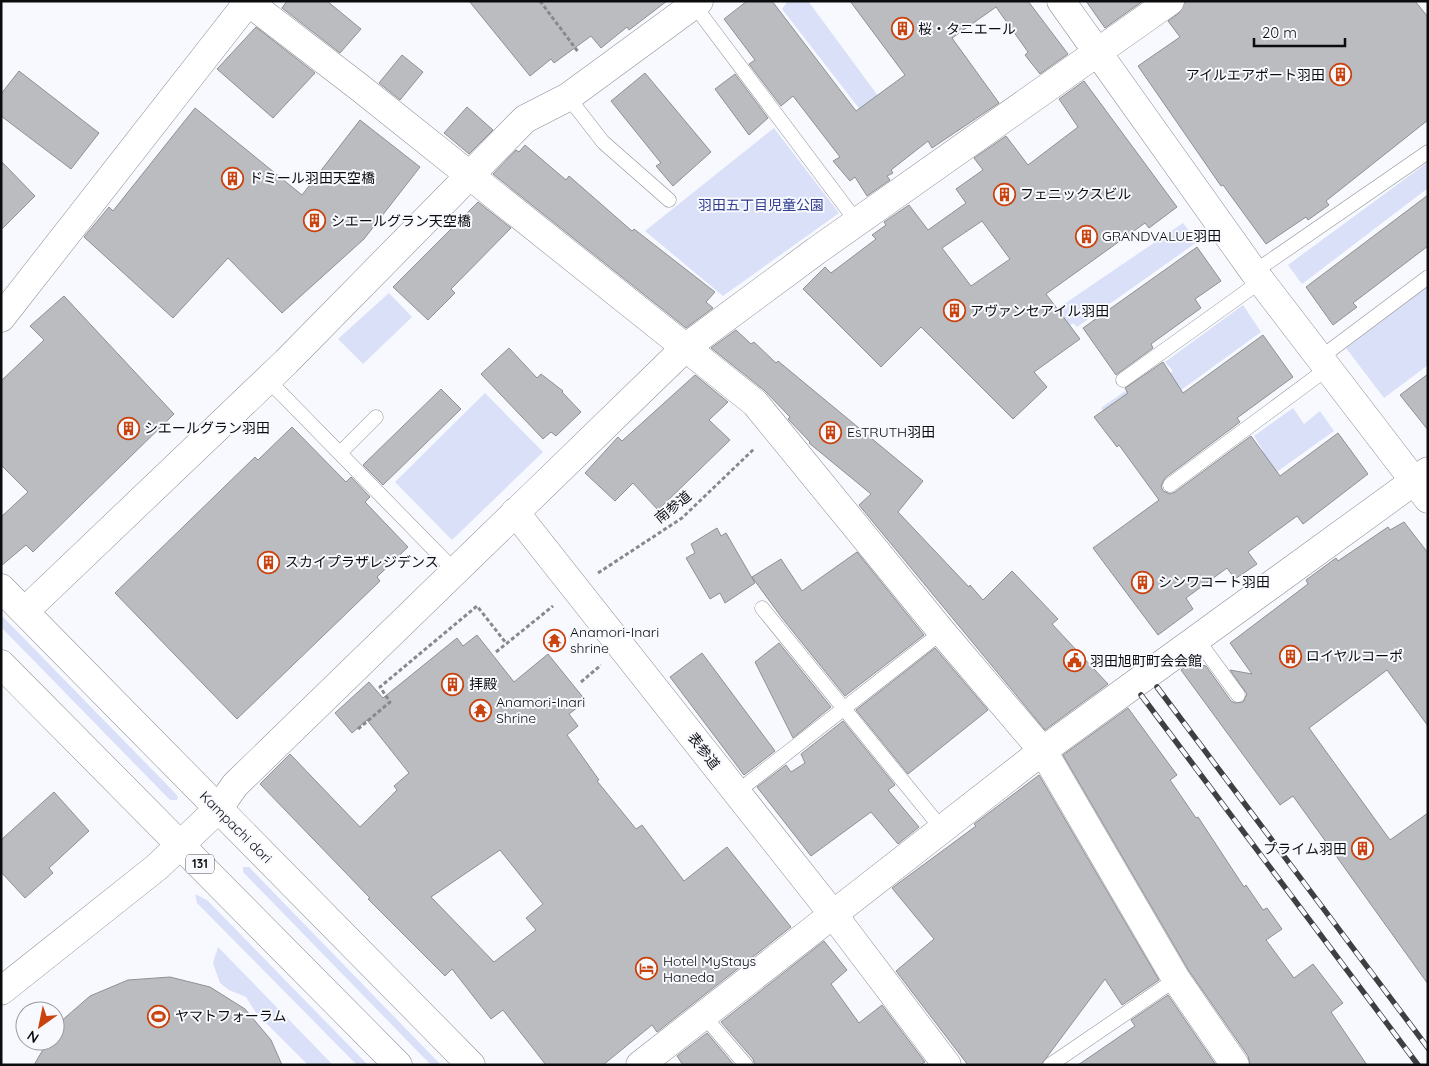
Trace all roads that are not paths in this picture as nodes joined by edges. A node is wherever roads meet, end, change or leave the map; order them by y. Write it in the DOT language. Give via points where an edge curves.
graph roads {
  1 [pos="247,1"];
  2 [pos="1061,1"];
  3 [pos="1170,1"];
  4 [pos="697,3"];
  5 [pos="1097,52"];
  6 [pos="568,97"];
  7 [pos="1428,152"];
  8 [pos="471,176"];
  9 [pos="669,200"];
  10 [pos="857,222"];
  11 [pos="1258,276"];
  12 [pos="1428,277"];
  13 [pos="1,318"];
  14 [pos="685,348"];
  15 [pos="1324,363"];
  16 [pos="268,379"];
  17 [pos="1123,380"];
  18 [pos="376,417"];
  19 [pos="340,453"];
  20 [pos="1423,484"];
  21 [pos="1170,485"];
  22 [pos="516,512"];
  23 [pos="455,571"];
  24 [pos="1,588"];
  25 [pos="762,608"];
  26 [pos="25,611"];
  27 [pos="942,632"];
  28 [pos="1197,638"];
  29 [pos="1,664"];
  30 [pos="1238,695"];
  31 [pos="844,708"];
  32 [pos="1043,751"];
  33 [pos="737,792"];
  34 [pos="218,809"];
  35 [pos="942,829"];
  36 [pos="180,845"];
  37 [pos="832,913"];
  38 [pos="1176,979"];
  39 [pos="1,991"];
  40 [pos="703,1015"];
  41 [pos="398,1065"];
  42 [pos="471,1065"];
  43 [pos="640,1065"];
  44 [pos="746,1065"];
  45 [pos="947,1065"];
  46 [pos="1050,1065"];
  47 [pos="1235,1065"];
  1 -- 8 [label="main road"];
  1 -- 13 [label="main road"];
  2 -- 5 [label="main road"];
  3 -- 5 [label="main road"];
  4 -- 6 [label="main road"];
  4 -- 10 [label="lane"];
  5 -- 10 [label="main road"];
  5 -- 11 [label="main road"];
  6 -- 8 [label="main road" via="525,119"];
  6 -- 9 [label="lane" via="603,142"];
  7 -- 11 [label="lane"];
  8 -- 14 [label="main road"];
  8 -- 16 [label="main road"];
  10 -- 14 [label="main road"];
  11 -- 15 [label="main road"];
  11 -- 17 [label="lane"];
  12 -- 15 [label="lane"];
  14 -- 22 [label="main road"];
  14 -- 27 [label="main road" via="755,403"];
  15 -- 20 [label="main road"];
  15 -- 21 [label="lane"];
  16 -- 19 [label="lane"];
  16 -- 26 [label="main road"];
  18 -- 19 [label="lane"];
  19 -- 23 [label="lane"];
  20 -- 28 [label="main road"];
  22 -- 23 [label="main road"];
  22 -- 33 [label="main road, 表参道" via="565,596"];
  23 -- 34 [label="main road" via="235,785"];
  24 -- 26 [label="main road, Kampachi dori"];
  25 -- 31 [label="lane"];
  26 -- 34 [label="main road, Kampachi dori"];
  27 -- 31 [label="lane"];
  27 -- 32 [label="main road"];
  28 -- 30 [label="lane"];
  28 -- 32 [label="main road"];
  29 -- 36 [label="main road, 131"];
  31 -- 33 [label="lane"];
  31 -- 35 [label="lane"];
  32 -- 35 [label="main road"];
  32 -- 38 [label="main road"];
  33 -- 37 [label="main road, 表参道"];
  34 -- 36 [label="main road"];
  34 -- 42 [label="main road, Kampachi dori"];
  35 -- 37 [label="main road"];
  36 -- 39 [label="main road" via="157,867"];
  36 -- 41 [label="main road, 131"];
  37 -- 40 [label="main road"];
  37 -- 45 [label="main road, 表参道"];
  38 -- 46 [label="lane"];
  38 -- 47 [label="main road"];
  40 -- 43 [label="main road"];
  40 -- 44 [label="lane"];
}
